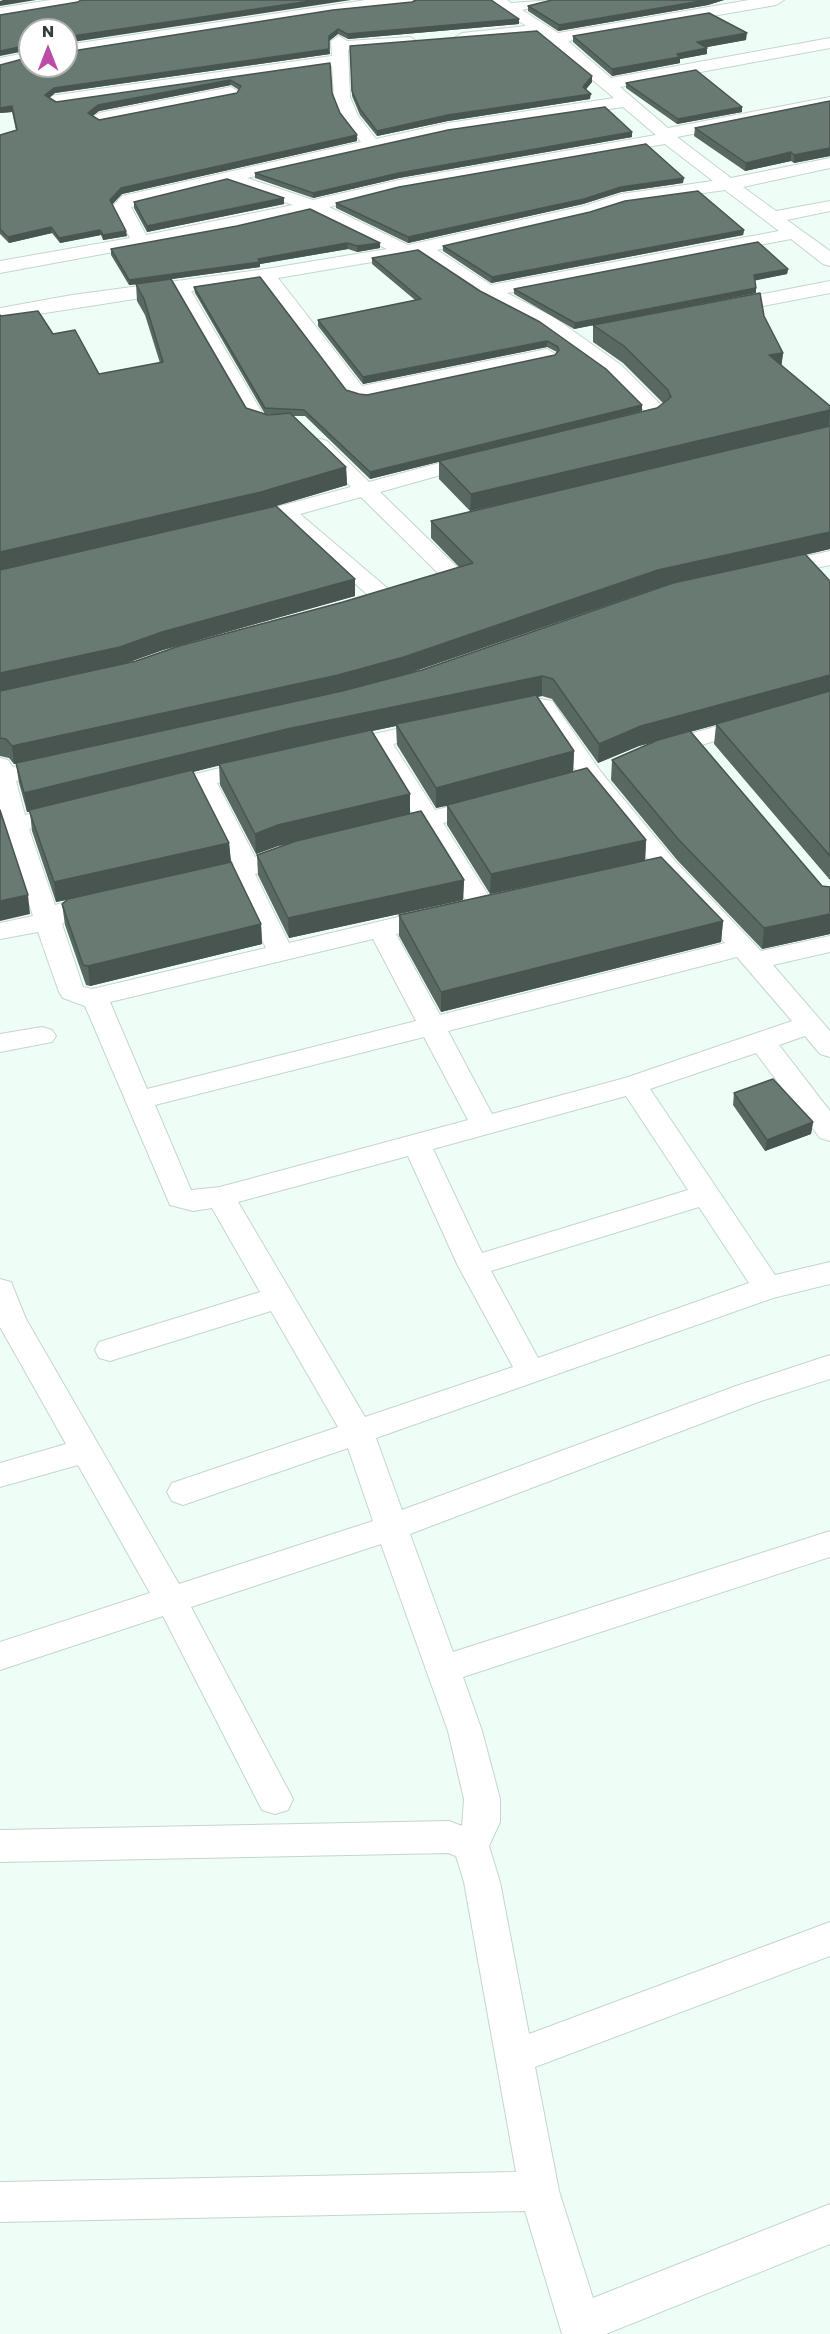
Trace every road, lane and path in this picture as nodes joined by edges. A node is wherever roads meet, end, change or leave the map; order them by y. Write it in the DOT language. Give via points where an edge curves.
graph roads {
  1 [pos="78,0"];
  2 [pos="412,0"];
  3 [pos="546,0"];
  4 [pos="776,0"];
  5 [pos="333,4"];
  6 [pos="503,4"];
  7 [pos="0,14"];
  8 [pos="548,34"];
  9 [pos="450,39"];
  10 [pos="429,40"];
  11 [pos="830,44"];
  12 [pos="78,49"];
  13 [pos="340,53"];
  14 [pos="18,59"];
  15 [pos="0,63"];
  16 [pos="295,83"];
  17 [pos="607,84"];
  18 [pos="56,100"];
  19 [pos="627,101"];
  20 [pos="830,102"];
  21 [pos="99,118"];
  22 [pos="666,136"];
  23 [pos="372,145"];
  24 [pos="830,163"];
  25 [pos="229,178"];
  26 [pos="730,184"];
  27 [pos="310,206"];
  28 [pos="830,206"];
  29 [pos="774,217"];
  30 [pos="796,233"];
  31 [pos="141,242"];
  32 [pos="413,250"];
  33 [pos="828,256"];
  34 [pos="0,267"];
  35 [pos="267,275"];
  36 [pos="179,287"];
  37 [pos="830,287"];
  38 [pos="488,291"];
  39 [pos="7,307"];
  40 [pos="706,311"];
  41 [pos="593,333"];
  42 [pos="570,338"];
  43 [pos="547,355"];
  44 [pos="603,429"];
  45 [pos="495,455"];
  46 [pos="366,489"];
  47 [pos="286,513"];
  48 [pos="228,526"];
  49 [pos="435,528"];
  50 [pos="412,534"];
  51 [pos="830,558"];
  52 [pos="753,575"];
  53 [pos="773,717"];
  54 [pos="379,740"];
  55 [pos="322,751"];
  56 [pos="637,757"];
  57 [pos="73,761"];
  58 [pos="278,761"];
  59 [pos="615,766"];
  60 [pos="1,773"];
  61 [pos="203,779"];
  62 [pos="581,780"];
  63 [pos="136,795"];
  64 [pos="504,800"];
  65 [pos="92,806"];
  66 [pos="428,820"];
  67 [pos="15,825"];
  68 [pos="366,835"];
  69 [pos="320,845"];
  70 [pos="245,869"];
  71 [pos="176,884"];
  72 [pos="121,896"];
  73 [pos="47,922"];
  74 [pos="381,929"];
  75 [pos="0,931"];
  76 [pos="830,944"];
  77 [pos="280,951"];
  78 [pos="749,954"];
  79 [pos="96,1000"];
  80 [pos="809,1025"];
  81 [pos="432,1026"];
  82 [pos="42,1036"];
  83 [pos="762,1041"];
  84 [pos="0,1043"];
  85 [pos="830,1048"];
  86 [pos="633,1085"];
  87 [pos="139,1100"];
  88 [pos="484,1125"];
  89 [pos="830,1131"];
  90 [pos="416,1143"];
  91 [pos="706,1194"];
  92 [pos="220,1197"];
  93 [pos="473,1266"];
  94 [pos="830,1273"];
  95 [pos="768,1288"];
  96 [pos="0,1290"];
  97 [pos="279,1297"];
  98 [pos="5,1322"];
  99 [pos="110,1350"];
  100 [pos="830,1367"];
  101 [pos="531,1373"];
  102 [pos="358,1433"];
  103 [pos="83,1451"];
  104 [pos="0,1475"];
  105 [pos="183,1492"];
  106 [pos="393,1527"];
  107 [pos="830,1544"];
  108 [pos="171,1600"];
  109 [pos="0,1656"];
  110 [pos="443,1670"];
  111 [pos="274,1799"];
  112 [pos="0,1846"];
  113 [pos="471,1846"];
  114 [pos="830,1939"];
  115 [pos="515,2057"];
  116 [pos="539,2191"];
  117 [pos="0,2202"];
  118 [pos="830,2224"];
  119 [pos="581,2329"];
  1 -- 7 [label="street"];
  2 -- 5 [label="street"];
  3 -- 6 [label="street"];
  4 -- 8 [label="street"];
  5 -- 12 [label="street"];
  5 -- 13 [label="street"];
  6 -- 8 [label="street"];
  8 -- 9 [label="street"];
  8 -- 17 [label="street"];
  10 -- 13 [label="street"];
  11 -- 17 [label="street"];
  13 -- 18 [label="street"];
  13 -- 23 [label="street" via="335,78 350,117"];
  14 -- 15 [label="street"];
  16 -- 21 [label="street" via="188,99"];
  17 -- 19 [label="street"];
  19 -- 22 [label="street"];
  19 -- 23 [label="street" via="448,128"];
  20 -- 22 [label="street"];
  22 -- 26 [label="street"];
  22 -- 27 [label="street" via="399,185"];
  23 -- 25 [label="street"];
  24 -- 26 [label="street"];
  25 -- 27 [label="street"];
  25 -- 31 [label="street" via="123,202"];
  26 -- 29 [label="street"];
  26 -- 32 [label="street" via="621,199 589,210"];
  27 -- 31 [label="street"];
  27 -- 32 [label="street"];
  28 -- 29 [label="street"];
  29 -- 30 [label="street"];
  30 -- 33 [label="street"];
  30 -- 38 [label="street"];
  31 -- 34 [label="street"];
  32 -- 35 [label="street"];
  32 -- 38 [label="street"];
  35 -- 36 [label="street"];
  35 -- 43 [label="street" via="355,391 367,393"];
  36 -- 39 [label="street"];
  36 -- 46 [label="street" via="256,420 300,426"];
  37 -- 40 [label="street"];
  38 -- 42 [label="street"];
  41 -- 42 [label="street"];
  42 -- 44 [label="street" via="614,369 658,413"];
  45 -- 46 [label="street"];
  46 -- 47 [label="street"];
  46 -- 50 [label="street"];
  47 -- 48 [label="street"];
  47 -- 50 [label="street" via="375,600 451,576"];
  49 -- 50 [label="street"];
  51 -- 52 [label="street"];
  53 -- 56 [label="street" via="701,748"];
  54 -- 55 [label="street"];
  54 -- 62 [label="street" via="542,705"];
  54 -- 66 [label="street"];
  57 -- 60 [label="street"];
  58 -- 61 [label="street"];
  59 -- 62 [label="street"];
  60 -- 67 [label="street"];
  61 -- 63 [label="street"];
  61 -- 70 [label="street"];
  62 -- 78 [label="street" via="654,868"];
  64 -- 66 [label="street"];
  65 -- 67 [label="street"];
  66 -- 68 [label="street"];
  66 -- 74 [label="street" via="493,904"];
  67 -- 73 [label="street"];
  69 -- 70 [label="street"];
  70 -- 71 [label="street"];
  70 -- 77 [label="street"];
  72 -- 73 [label="street" via="60,912"];
  73 -- 75 [label="street"];
  73 -- 79 [label="street" via="72,992"];
  74 -- 77 [label="street"];
  74 -- 81 [label="street"];
  76 -- 78 [label="street"];
  77 -- 79 [label="street" via="103,993"];
  78 -- 80 [label="street"];
  78 -- 81 [label="street"];
  79 -- 87 [label="street"];
  80 -- 83 [label="street"];
  80 -- 85 [label="street"];
  81 -- 87 [label="street"];
  81 -- 88 [label="street"];
  82 -- 84 [label="street"];
  83 -- 86 [label="street"];
  83 -- 89 [label="street"];
  86 -- 88 [label="street"];
  86 -- 91 [label="street"];
  87 -- 92 [label="street" via="180,1198 194,1201"];
  88 -- 90 [label="street"];
  90 -- 92 [label="street"];
  90 -- 93 [label="street"];
  91 -- 93 [label="street"];
  91 -- 95 [label="street"];
  92 -- 97 [label="street"];
  93 -- 101 [label="street"];
  94 -- 95 [label="street"];
  95 -- 101 [label="street"];
  96 -- 98 [label="street"];
  97 -- 99 [label="street"];
  97 -- 102 [label="street"];
  98 -- 103 [label="street"];
  100 -- 106 [label="street" via="747,1394"];
  101 -- 102 [label="street"];
  102 -- 105 [label="street"];
  102 -- 106 [label="street"];
  103 -- 104 [label="street"];
  103 -- 108 [label="street"];
  106 -- 108 [label="street"];
  106 -- 110 [label="street"];
  107 -- 110 [label="street"];
  108 -- 109 [label="street"];
  108 -- 111 [label="street"];
  110 -- 113 [label="street" via="465,1731 482,1799 482,1822"];
  112 -- 113 [label="street" via="449,1837"];
  113 -- 115 [label="street" via="482,1882"];
  114 -- 115 [label="street"];
  115 -- 116 [label="street"];
  116 -- 117 [label="street"];
  116 -- 119 [label="street"];
  118 -- 119 [label="street"];
}
